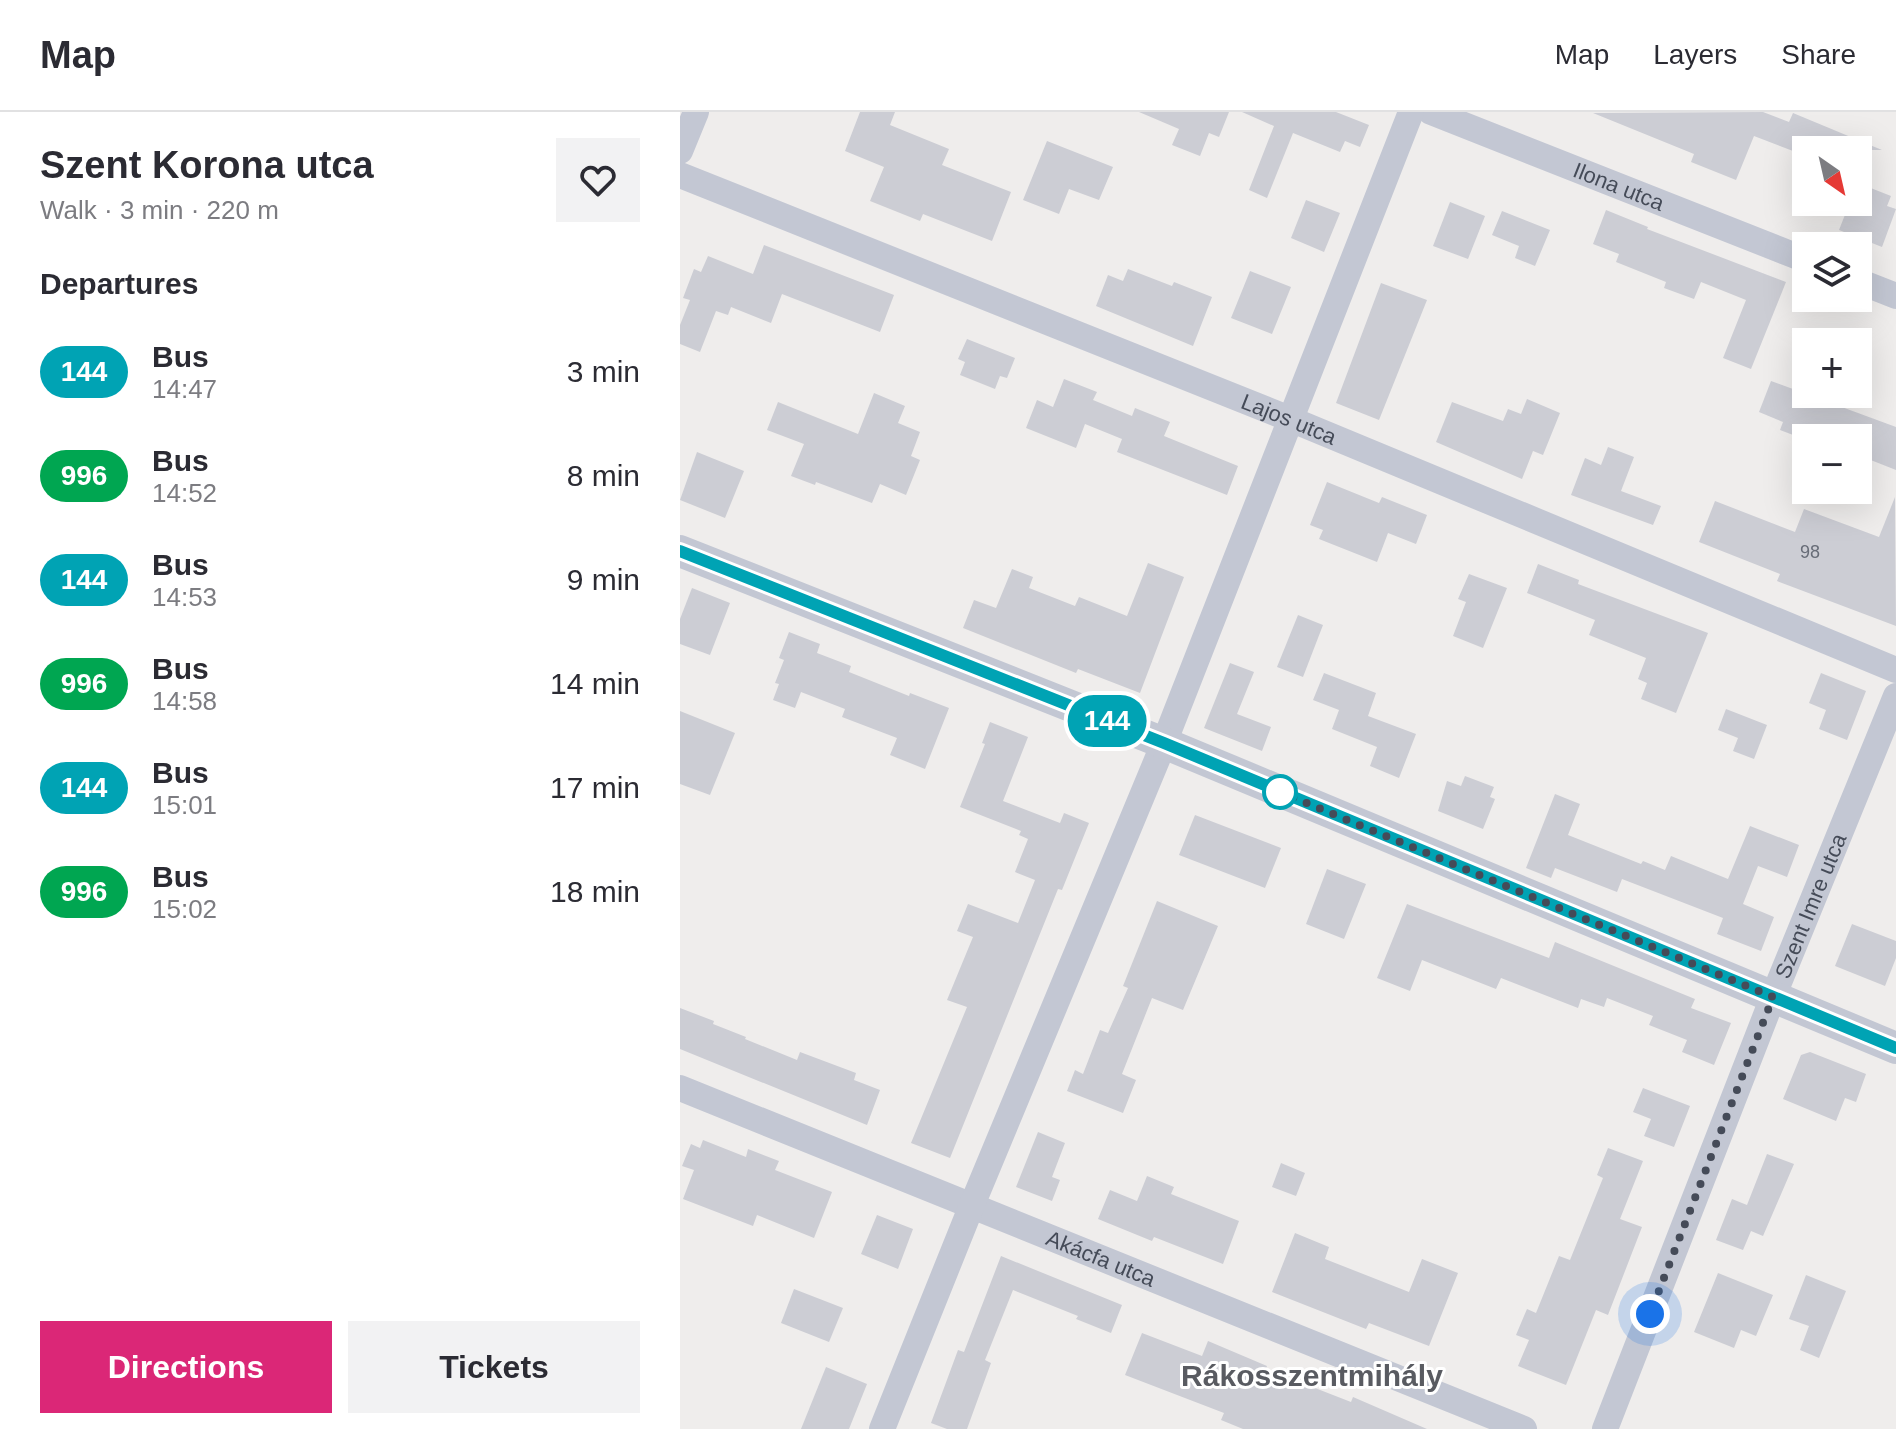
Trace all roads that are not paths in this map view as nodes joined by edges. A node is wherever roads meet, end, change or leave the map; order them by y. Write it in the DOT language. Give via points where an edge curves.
graph roads {
  1 [pos="696,112"];
  2 [pos="1411,112"];
  3 [pos="1431,112"];
  4 [pos="680,151"];
  5 [pos="680,175"];
  6 [pos="1792,254"];
  7 [pos="1872,287"];
  8 [pos="1896,296"];
  9 [pos="1290,419"];
  10 [pos="680,551"];
  11 [pos="1896,670"];
  12 [pos="1896,696"];
  13 [pos="1164,743"];
  14 [pos="1773,997"];
  15 [pos="1896,1048"];
  16 [pos="680,1088"];
  17 [pos="972,1205"];
  18 [pos="882,1429"];
  19 [pos="1524,1429"];
  20 [pos="1605,1429"];
  1 -- 4 [label="street"];
  2 -- 9 [label="street"];
  3 -- 6 [label="street, Ilona utca"];
  5 -- 9 [label="street, Lajos utca"];
  7 -- 8 [label="street"];
  9 -- 11 [label="street, Lajos utca"];
  9 -- 13 [label="street"];
  10 -- 13 [label="street"];
  12 -- 14 [label="street, Szent Imre utca"];
  13 -- 14 [label="street"];
  13 -- 17 [label="street"];
  14 -- 15 [label="street"];
  14 -- 20 [label="street, Szent Imre utca"];
  16 -- 17 [label="street, Akácfa utca"];
  17 -- 18 [label="street"];
  17 -- 19 [label="street, Akácfa utca"];
}
